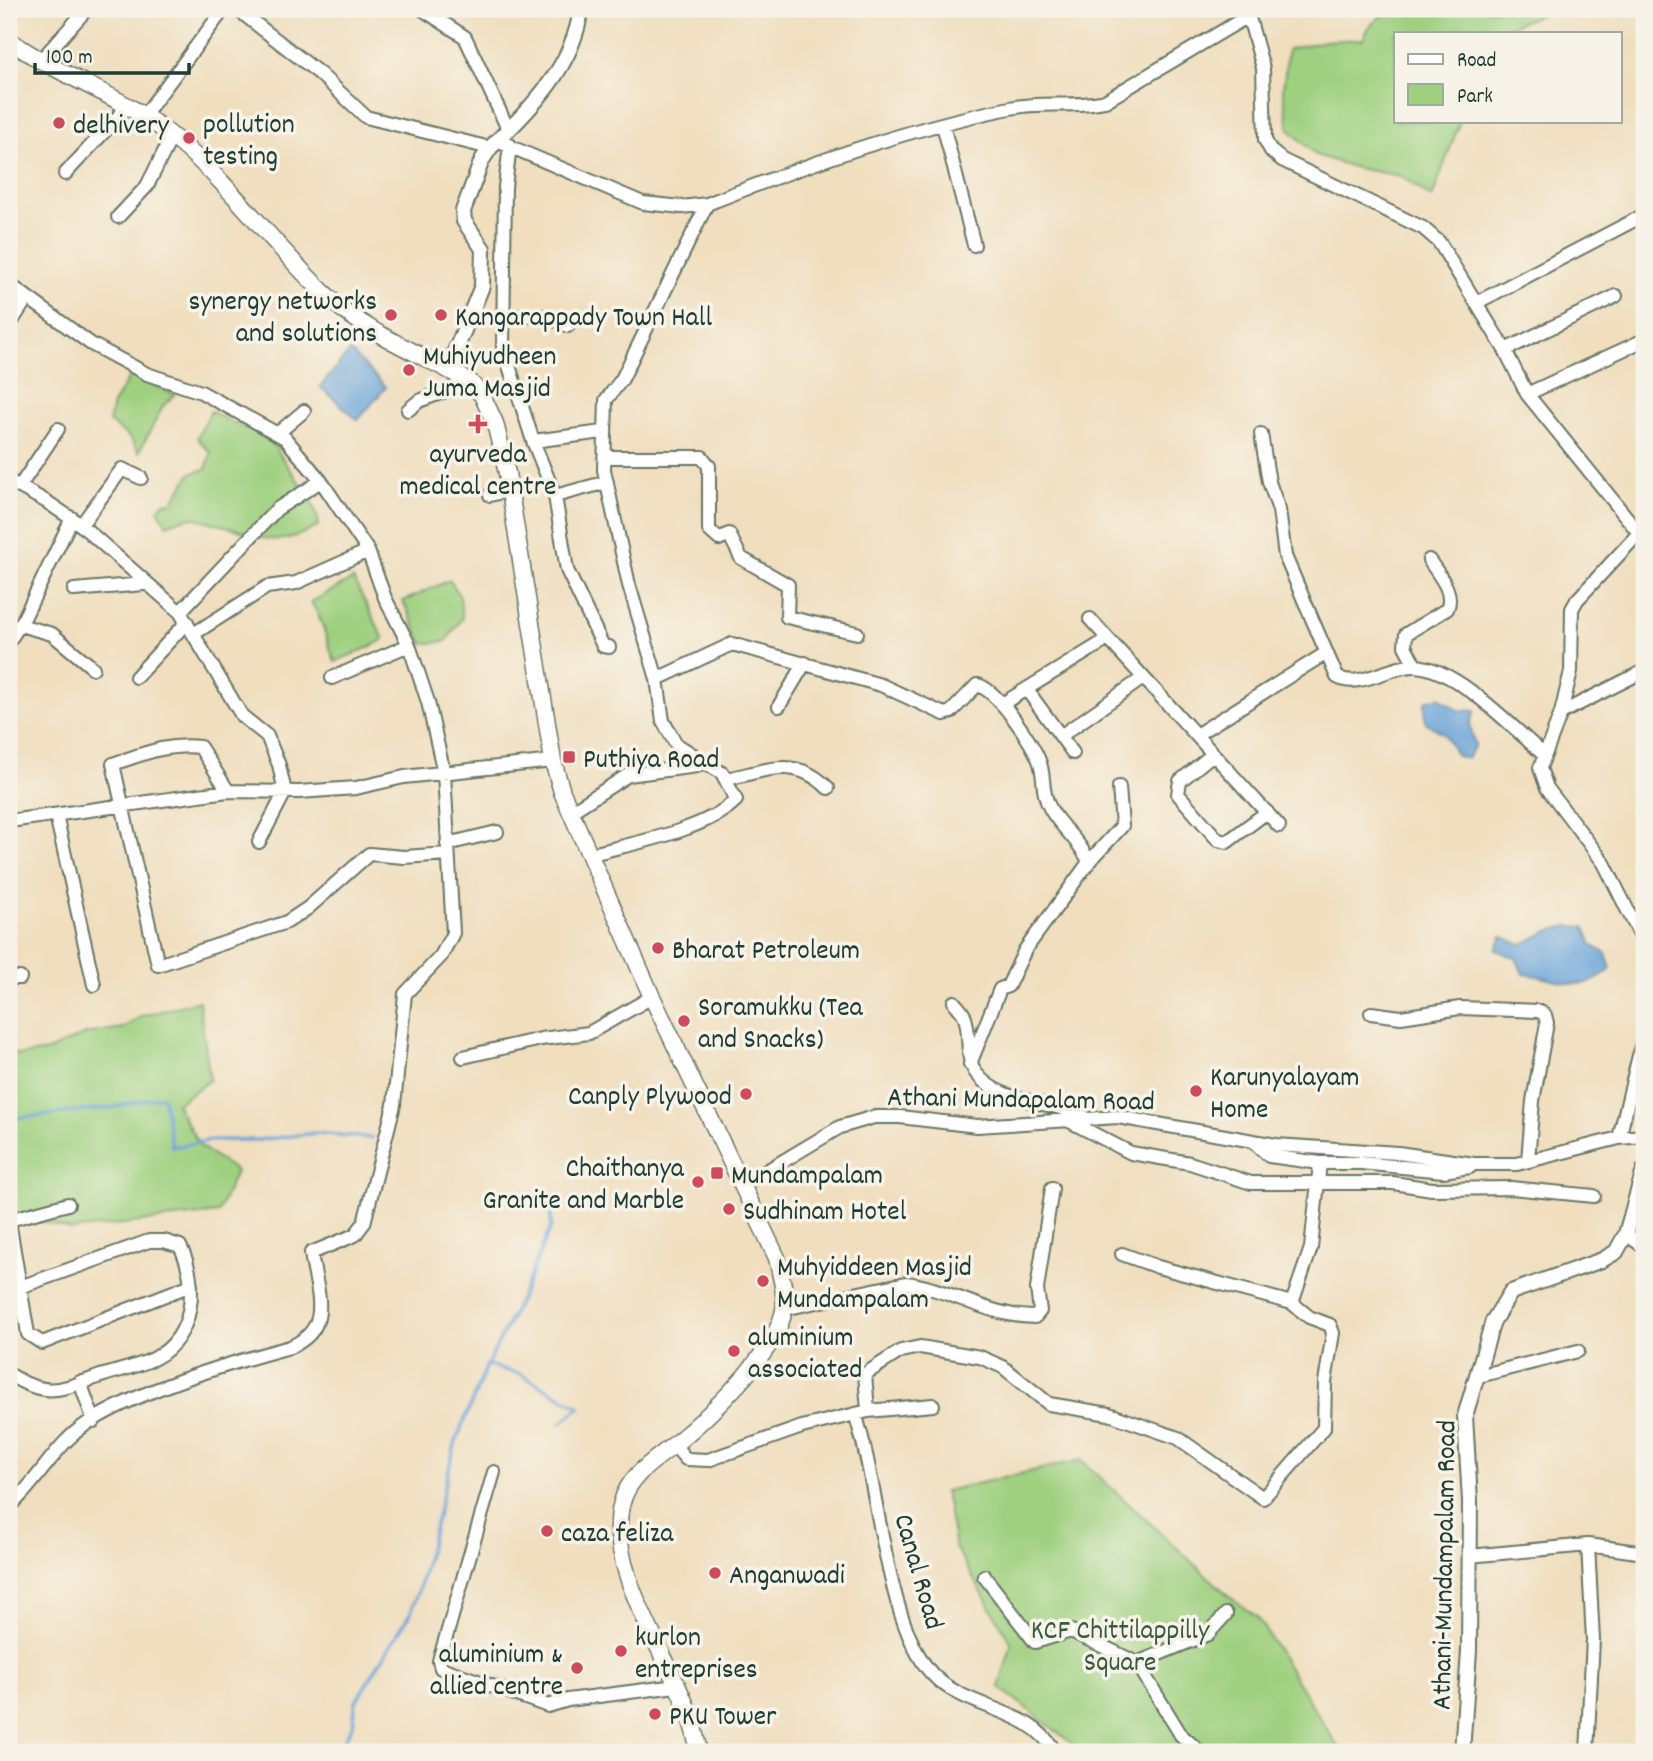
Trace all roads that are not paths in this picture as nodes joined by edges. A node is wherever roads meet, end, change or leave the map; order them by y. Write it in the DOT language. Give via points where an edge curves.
graph roads {
  1 [pos="224,9"];
  2 [pos="237,9"];
  3 [pos="422,9"];
  4 [pos="581,9"];
  5 [pos="86,10"];
  6 [pos="9,40"];
  7 [pos="39,62"];
  8 [pos="127,107"];
  9 [pos="143,117"];
  10 [pos="943,125"];
  11 [pos="508,129"];
  12 [pos="172,136"];
  13 [pos="499,145"];
  14 [pos="65,174"];
  15 [pos="707,204"];
  16 [pos="1644,215"];
  17 [pos="118,217"];
  18 [pos="974,245"];
  19 [pos="9,284"];
  20 [pos="1616,296"];
  21 [pos="27,298"];
  22 [pos="1476,303"];
  23 [pos="503,317"];
  24 [pos="9,326"];
  25 [pos="568,326"];
  26 [pos="1644,340"];
  27 [pos="1505,349"];
  28 [pos="449,369"];
  29 [pos="470,382"];
  30 [pos="1527,394"];
  31 [pos="408,410"];
  32 [pos="304,411"];
  33 [pos="58,429"];
  34 [pos="603,432"];
  35 [pos="278,433"];
  36 [pos="1261,434"];
  37 [pos="533,441"];
  38 [pos="605,457"];
  39 [pos="141,478"];
  40 [pos="321,481"];
  41 [pos="607,482"];
  42 [pos="15,484"];
  43 [pos="510,490"];
  44 [pos="490,495"];
  45 [pos="555,496"];
  46 [pos="76,522"];
  47 [pos="1642,536"];
  48 [pos="368,551"];
  49 [pos="1429,560"];
  50 [pos="144,584"];
  51 [pos="74,590"];
  52 [pos="1090,619"];
  53 [pos="187,623"];
  54 [pos="20,625"];
  55 [pos="857,633"];
  56 [pos="1108,639"];
  57 [pos="9,641"];
  58 [pos="409,645"];
  59 [pos="609,647"];
  60 [pos="1326,653"];
  61 [pos="805,663"];
  62 [pos="1415,666"];
  63 [pos="93,668"];
  64 [pos="1644,671"];
  65 [pos="136,677"];
  66 [pos="332,678"];
  67 [pos="657,678"];
  68 [pos="1143,678"];
  69 [pos="1027,690"];
  70 [pos="1002,704"];
  71 [pos="779,706"];
  72 [pos="1561,713"];
  73 [pos="1196,735"];
  74 [pos="1062,736"];
  75 [pos="1073,753"];
  76 [pos="1213,754"];
  77 [pos="1543,754"];
  78 [pos="554,761"];
  79 [pos="697,766"];
  80 [pos="444,773"];
  81 [pos="726,779"];
  82 [pos="1119,787"];
  83 [pos="828,788"];
  84 [pos="228,791"];
  85 [pos="285,792"];
  86 [pos="121,807"];
  87 [pos="572,811"];
  88 [pos="1267,812"];
  89 [pos="56,816"];
  90 [pos="9,821"];
  91 [pos="1279,826"];
  92 [pos="498,832"];
  93 [pos="259,842"];
  94 [pos="447,849"];
  95 [pos="592,854"];
  96 [pos="1089,862"];
  97 [pos="1644,943"];
  98 [pos="94,985"];
  99 [pos="652,997"];
  100 [pos="954,1002"];
  101 [pos="1371,1013"];
  102 [pos="1644,1035"];
  103 [pos="463,1057"];
  104 [pos="970,1064"];
  105 [pos="1086,1118"];
  106 [pos="1069,1121"];
  107 [pos="1644,1136"];
  108 [pos="1619,1138"];
  109 [pos="1254,1142"];
  110 [pos="1528,1160"];
  111 [pos="1321,1163"];
  112 [pos="1474,1164"];
  113 [pos="1644,1170"];
  114 [pos="1318,1183"];
  115 [pos="743,1185"];
  116 [pos="1052,1188"];
  117 [pos="1594,1196"];
  118 [pos="68,1204"];
  119 [pos="9,1220"];
  120 [pos="1626,1234"];
  121 [pos="1644,1247"];
  122 [pos="1122,1254"];
  123 [pos="191,1285"];
  124 [pos="20,1287"];
  125 [pos="1292,1303"];
  126 [pos="785,1308"];
  127 [pos="1578,1351"];
  128 [pos="9,1374"];
  129 [pos="1479,1376"];
  130 [pos="80,1382"];
  131 [pos="933,1405"];
  132 [pos="869,1411"];
  133 [pos="855,1414"];
  134 [pos="94,1421"];
  135 [pos="674,1445"];
  136 [pos="494,1472"];
  137 [pos="9,1507"];
  138 [pos="1588,1545"];
  139 [pos="1644,1553"];
  140 [pos="1469,1556"];
  141 [pos="984,1576"];
  142 [pos="1226,1614"];
  143 [pos="1138,1663"];
  144 [pos="676,1686"];
  145 [pos="699,1752"];
  146 [pos="1055,1752"];
  147 [pos="1200,1752"];
  148 [pos="1462,1752"];
  149 [pos="1587,1752"];
  1 -- 9 [label="street"];
  2 -- 13 [label="street" via="366,117"];
  3 -- 11 [label="street" via="465,37"];
  4 -- 11 [label="street" via="573,43 557,77"];
  5 -- 7 [label="street"];
  6 -- 7 [label="main road"];
  7 -- 8 [label="main road"];
  8 -- 9 [label="main road"];
  8 -- 14 [label="street"];
  9 -- 12 [label="main road"];
  10 -- 15 [label="street" via="862,145"];
  10 -- 18 [label="street"];
  10 -- 22 [label="street" via="1026,105 1105,101 1243,19 1250,21 1264,68 1265,140 1271,151 1423,228 1439,242"];
  11 -- 13 [label="street"];
  12 -- 17 [label="street" via="147,186"];
  12 -- 28 [label="main road" via="220,179 325,295 365,327"];
  13 -- 15 [label="street" via="643,203"];
  13 -- 23 [label="street" via="505,187"];
  13 -- 28 [label="street" via="482,160 463,211 464,221 483,249 482,286"];
  15 -- 34 [label="street" via="622,379 606,400"];
  16 -- 22 [label="street"];
  19 -- 21 [label="street"];
  20 -- 27 [label="street"];
  21 -- 24 [label="street"];
  21 -- 35 [label="street" via="91,344 147,374 201,392"];
  22 -- 27 [label="street"];
  23 -- 25 [label="street" via="544,316"];
  23 -- 37 [label="street" via="503,347"];
  26 -- 30 [label="street"];
  27 -- 30 [label="street"];
  28 -- 29 [label="main road"];
  29 -- 31 [label="street" via="419,401"];
  29 -- 43 [label="main road" via="495,423"];
  30 -- 47 [label="street"];
  32 -- 35 [label="street"];
  33 -- 42 [label="street" via="48,449"];
  34 -- 37 [label="street"];
  34 -- 38 [label="street"];
  35 -- 40 [label="street"];
  36 -- 60 [label="street" via="1285,556"];
  37 -- 45 [label="street"];
  38 -- 41 [label="street"];
  38 -- 55 [label="street" via="702,457 709,466 709,530 719,539 729,534 741,558 788,585 787,617"];
  39 -- 46 [label="street" via="122,469"];
  40 -- 48 [label="street"];
  40 -- 53 [label="street" via="277,509"];
  41 -- 45 [label="street"];
  41 -- 67 [label="street" via="629,585"];
  42 -- 46 [label="street"];
  43 -- 44 [label="street"];
  43 -- 78 [label="main road"];
  45 -- 59 [label="street" via="567,570 603,646"];
  46 -- 50 [label="street"];
  46 -- 54 [label="street"];
  47 -- 72 [label="street" via="1577,600 1571,671"];
  48 -- 53 [label="street" via="296,583 267,587"];
  48 -- 58 [label="street"];
  49 -- 62 [label="street" via="1446,587 1450,604 1406,634 1405,646"];
  50 -- 51 [label="street"];
  50 -- 53 [label="street"];
  52 -- 56 [label="street"];
  53 -- 65 [label="street"];
  53 -- 85 [label="street" via="242,716 271,742"];
  54 -- 57 [label="street"];
  54 -- 63 [label="street" via="52,634"];
  56 -- 68 [label="street"];
  56 -- 69 [label="street"];
  58 -- 66 [label="street"];
  58 -- 80 [label="street"];
  60 -- 62 [label="street" via="1337,677 1344,681"];
  60 -- 73 [label="street"];
  61 -- 67 [label="street" via="732,644"];
  61 -- 70 [label="street" via="881,685 944,714 977,685 986,687"];
  61 -- 71 [label="street"];
  62 -- 77 [label="street" via="1463,685"];
  64 -- 72 [label="street"];
  67 -- 81 [label="street" via="668,734"];
  68 -- 73 [label="street"];
  68 -- 74 [label="street"];
  69 -- 70 [label="street"];
  69 -- 74 [label="street"];
  70 -- 96 [label="street" via="1041,765 1041,785 1050,809"];
  72 -- 77 [label="street"];
  73 -- 76 [label="street"];
  74 -- 75 [label="street"];
  76 -- 88 [label="street"];
  76 -- 88 [label="street" via="1180,781 1178,794 1218,840 1227,842"];
  77 -- 97 [label="street" via="1540,768 1547,788 1604,863"];
  78 -- 80 [label="street"];
  78 -- 87 [label="main road"];
  79 -- 87 [label="street" via="628,775"];
  80 -- 85 [label="street" via="356,788"];
  80 -- 94 [label="street"];
  81 -- 83 [label="street" via="794,766"];
  81 -- 95 [label="street" via="736,800 728,808 673,832"];
  82 -- 96 [label="street" via="1122,826"];
  84 -- 85 [label="street"];
  84 -- 86 [label="street"];
  84 -- 86 [label="street" via="200,747 182,744 113,764"];
  85 -- 93 [label="street"];
  86 -- 89 [label="street"];
  86 -- 94 [label="street" via="158,965 287,922 369,854 404,857"];
  87 -- 95 [label="main road"];
  88 -- 91 [label="street"];
  89 -- 90 [label="street"];
  89 -- 98 [label="street"];
  92 -- 94 [label="street"];
  94 -- 134 [label="street" via="453,933 429,972 405,994 394,1105 363,1223 355,1235 311,1253 320,1310 312,1333 290,1347 183,1382"];
  95 -- 99 [label="main road"];
  96 -- 104 [label="street" via="1025,950 1009,986 1000,989"];
  99 -- 103 [label="street" via="589,1033"];
  99 -- 115 [label="main road"];
  100 -- 104 [label="street" via="964,1015"];
  101 -- 110 [label="street" via="1401,1017 1460,1008 1545,1015"];
  102 -- 108 [label="street"];
  104 -- 105 [label="street" via="988,1085 1001,1092 1072,1110"];
  105 -- 106 [label="street, Athani Mundapalam Road"];
  105 -- 109 [label="street, Athani Mundapalam Road" via="1147,1120"];
  106 -- 114 [label="street" via="1143,1157 1190,1163 1251,1182"];
  106 -- 115 [label="street, Athani Mundapalam Road" via="977,1126 874,1118 839,1127"];
  107 -- 108 [label="street, Athani Mundapalam Road"];
  108 -- 110 [label="street, Athani Mundapalam Road"];
  109 -- 111 [label="street" via="1269,1156"];
  109 -- 112 [label="street, Athani Mundapalam Road"];
  110 -- 112 [label="street, Athani Mundapalam Road"];
  111 -- 112 [label="street" via="1443,1171"];
  111 -- 114 [label="street"];
  113 -- 120 [label="street, Athani-Mundampalam Road"];
  114 -- 117 [label="street" via="1511,1188"];
  114 -- 125 [label="street" via="1311,1248"];
  115 -- 126 [label="main road" via="777,1258"];
  116 -- 126 [label="street" via="1037,1289 1040,1311 1035,1317 995,1312 906,1283"];
  118 -- 119 [label="street"];
  119 -- 124 [label="street"];
  120 -- 121 [label="street"];
  120 -- 129 [label="street, Athani-Mundampalam Road" via="1616,1252 1602,1260 1511,1292 1493,1321"];
  122 -- 125 [label="street"];
  123 -- 124 [label="street" via="180,1245 149,1241"];
  123 -- 124 [label="street" via="42,1343 28,1334"];
  123 -- 130 [label="street" via="191,1312 175,1342 163,1353"];
  125 -- 132 [label="street" via="1309,1317 1330,1325 1333,1333 1324,1428 1263,1498 1178,1438 1109,1414 1049,1405 1003,1367 944,1349 901,1351 865,1374"];
  126 -- 135 [label="main road" via="771,1342 744,1376"];
  127 -- 129 [label="street"];
  128 -- 130 [label="street" via="29,1388 44,1390"];
  129 -- 140 [label="street, Athani-Mundampalam Road" via="1465,1416"];
  130 -- 134 [label="street"];
  131 -- 132 [label="street"];
  132 -- 133 [label="street"];
  133 -- 135 [label="street" via="708,1460 686,1459"];
  133 -- 146 [label="street, Canal Road" via="865,1442 892,1578 907,1626 930,1672 951,1691 1036,1727"];
  134 -- 137 [label="street" via="84,1426"];
  135 -- 144 [label="main road" via="645,1466 631,1484 622,1503 621,1524 630,1583"];
  136 -- 144 [label="street" via="439,1661 441,1668 548,1706"];
  138 -- 139 [label="street"];
  138 -- 140 [label="street"];
  138 -- 149 [label="street" via="1593,1640"];
  140 -- 148 [label="street, Athani-Mundampalam Road"];
  141 -- 143 [label="street" via="1035,1642 1071,1631"];
  142 -- 143 [label="street" via="1208,1634"];
  143 -- 147 [label="street" via="1181,1735"];
  144 -- 145 [label="main road"];
}
